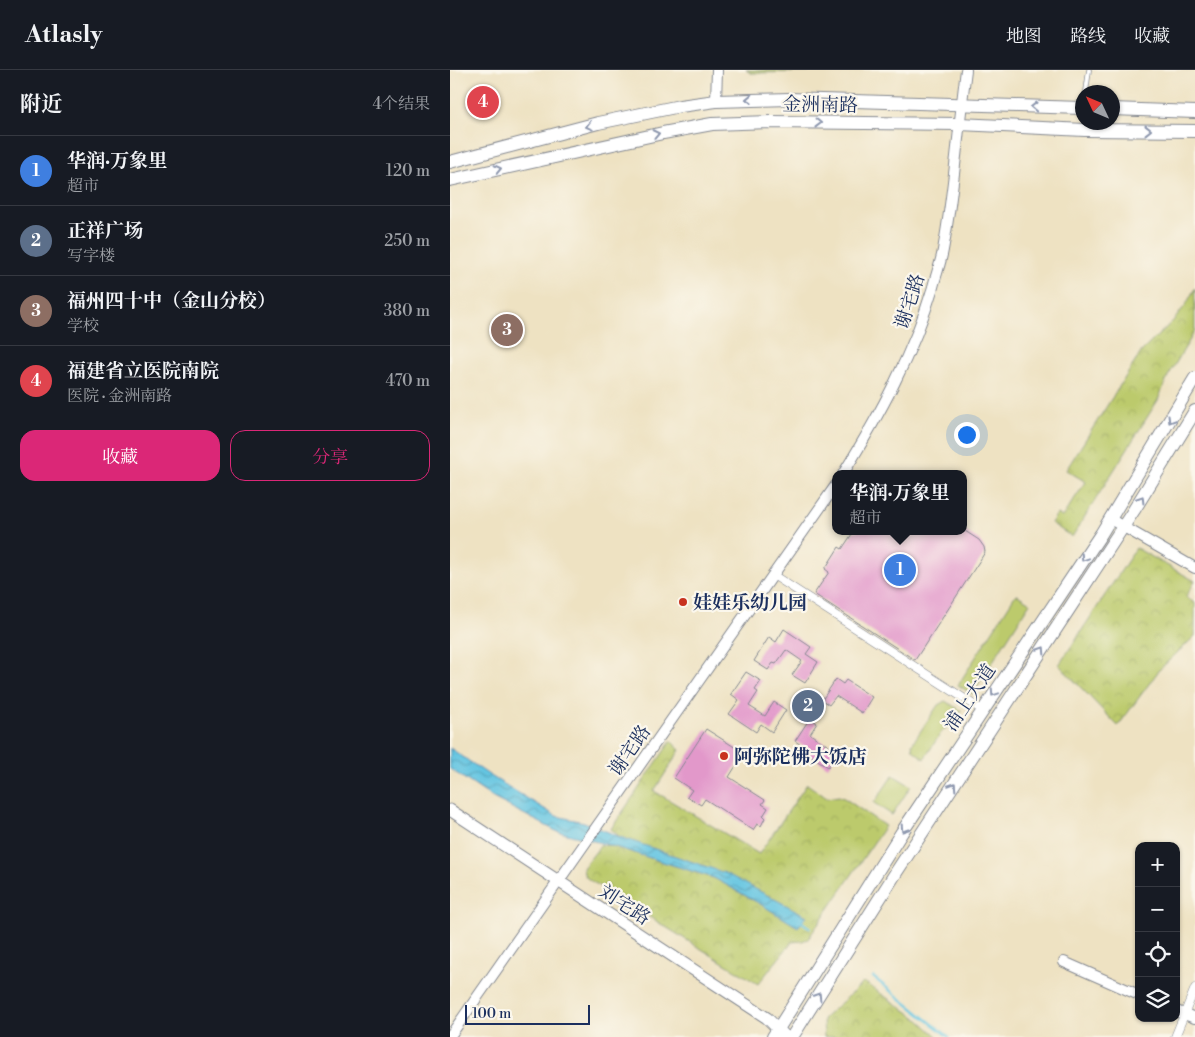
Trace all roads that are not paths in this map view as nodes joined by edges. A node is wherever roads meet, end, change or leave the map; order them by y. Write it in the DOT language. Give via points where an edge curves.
graph roads {
  1 [pos="718,70"];
  2 [pos="966,70"];
  3 [pos="1089,70"];
  4 [pos="1087,85"];
  5 [pos="716,101"];
  6 [pos="962,105"];
  7 [pos="1075,108"];
  8 [pos="1120,109"];
  9 [pos="1195,112"];
  10 [pos="959,124"];
  11 [pos="1178,130"];
  12 [pos="1195,131"];
  13 [pos="1195,137"];
  14 [pos="450,162"];
  15 [pos="450,180"];
  16 [pos="1195,378"];
  17 [pos="1195,411"];
  18 [pos="846,470"];
  19 [pos="832,491"];
  20 [pos="1110,520"];
  21 [pos="1122,527"];
  22 [pos="1195,568"];
  23 [pos="773,576"];
  24 [pos="982,710"];
  25 [pos="450,810"];
  26 [pos="559,882"];
  27 [pos="1064,962"];
  28 [pos="1195,988"];
  29 [pos="1135,993"];
  30 [pos="1180,1013"];
  31 [pos="1195,1018"];
  32 [pos="1178,1022"];
  33 [pos="779,1034"];
  34 [pos="450,1036"];
  35 [pos="792,1037"];
  36 [pos="1175,1037"];
  1 -- 5 [label="street"];
  2 -- 6 [label="street, 谢宅路"];
  3 -- 4 [label="lane"];
  6 -- 5 [label="main road, 金洲南路, one-way" via="789,99"];
  5 -- 14 [label="main road, 金洲南路, one-way" via="598,123"];
  7 -- 6 [label="main road, 金洲南路, one-way"];
  6 -- 10 [label="street, 谢宅路"];
  8 -- 9 [label="main road"];
  10 -- 11 [label="main road, 金洲南路, one-way" via="1085,130"];
  15 -- 10 [label="main road, 金洲南路, one-way" via="712,124"];
  10 -- 18 [label="street, 谢宅路" via="943,251 929,299 895,385"];
  11 -- 12 [label="main road, 金洲南路"];
  11 -- 13 [label="main road"];
  16 -- 20 [label="main road, 浦上大道, one-way"];
  21 -- 17 [label="main road, 浦上大道, one-way"];
  19 -- 23 [label="street, 谢宅路"];
  20 -- 21 [label="street"];
  20 -- 24 [label="main road, 浦上大道, one-way"];
  21 -- 22 [label="street"];
  35 -- 21 [label="main road, 浦上大道, one-way"];
  23 -- 24 [label="street"];
  23 -- 26 [label="street, 谢宅路"];
  24 -- 33 [label="main road, 浦上大道, one-way" via="902,832"];
  25 -- 26 [label="main road, 刘宅路"];
  26 -- 33 [label="main road, 刘宅路" via="767,1018"];
  26 -- 34 [label="street, 谢宅路"];
  27 -- 29 [label="street"];
  28 -- 30 [label="street"];
  30 -- 31 [label="street"];
  32 -- 36 [label="street"];
}
